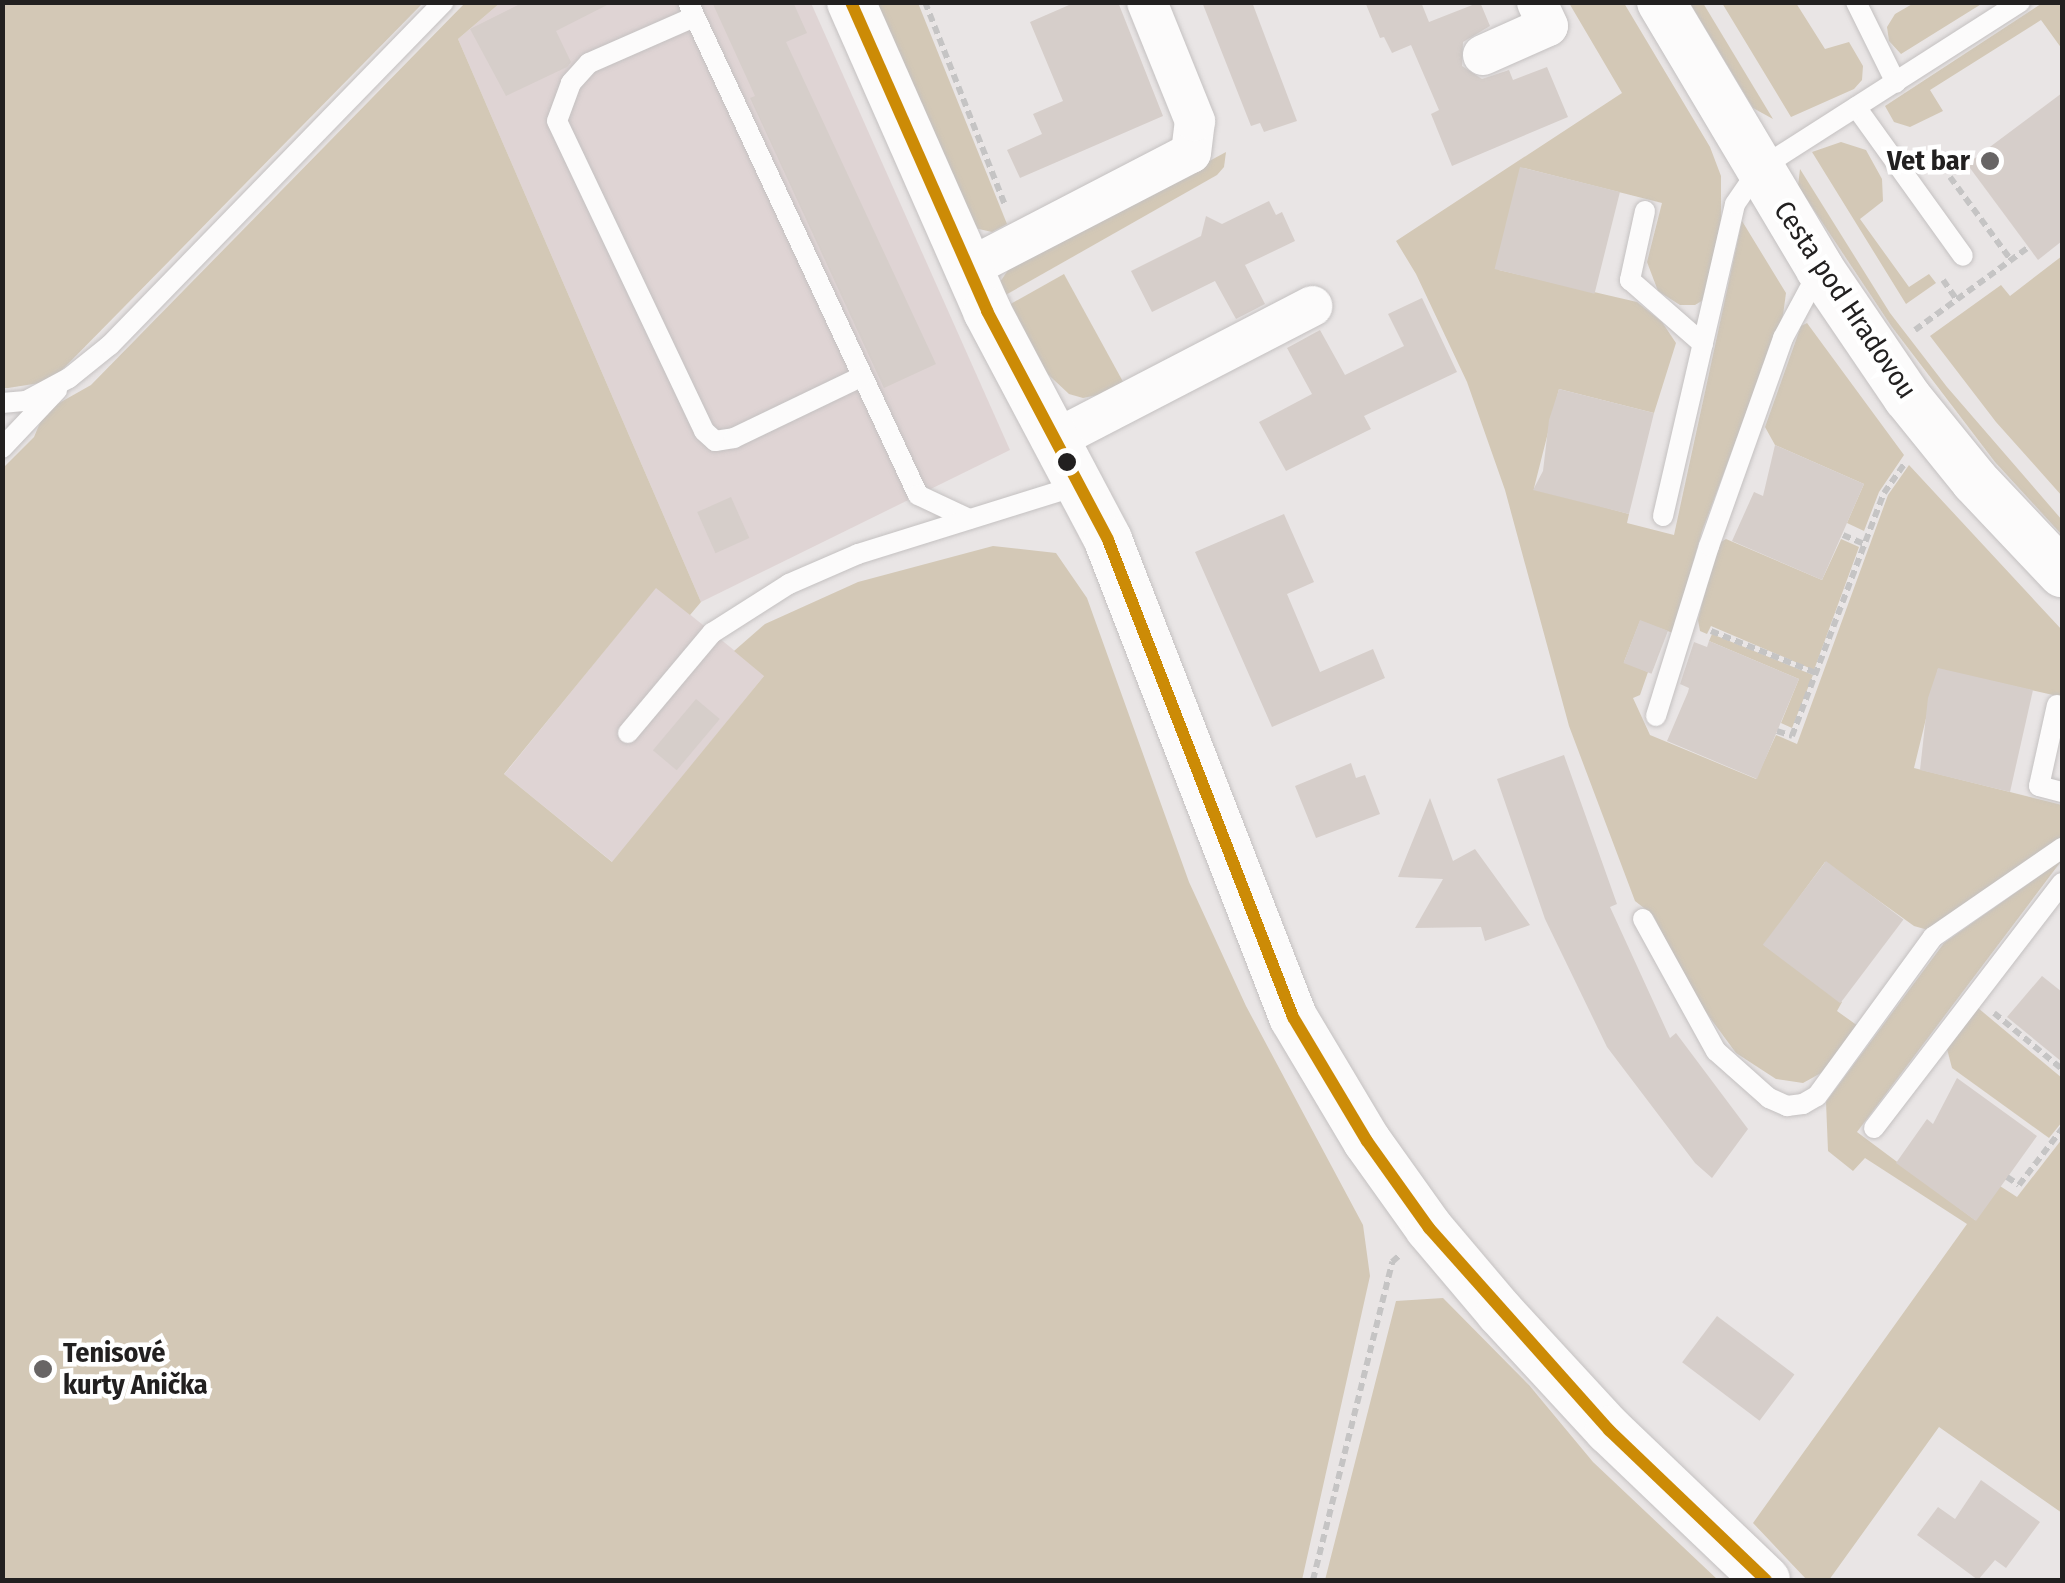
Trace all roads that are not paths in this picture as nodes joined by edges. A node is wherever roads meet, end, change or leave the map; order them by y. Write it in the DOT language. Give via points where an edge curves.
graph roads {
  1 [pos="444,2"];
  2 [pos="850,2"];
  3 [pos="1148,2"];
  4 [pos="1537,2"];
  5 [pos="1662,2"];
  6 [pos="1856,2"];
  7 [pos="2020,2"];
  8 [pos="691,10"];
  9 [pos="1483,55"];
  10 [pos="1896,82"];
  11 [pos="1856,107"];
  12 [pos="1760,170"];
  13 [pos="1645,211"];
  14 [pos="1963,256"];
  15 [pos="968,269"];
  16 [pos="1820,269"];
  17 [pos="1312,306"];
  18 [pos="1702,344"];
  19 [pos="862,377"];
  20 [pos="69,378"];
  21 [pos="2,403"];
  22 [pos="1054,440"];
  23 [pos="2,448"];
  24 [pos="1080,486"];
  25 [pos="1663,516"];
  26 [pos="970,519"];
  27 [pos="2062,573"];
  28 [pos="2057,705"];
  29 [pos="1656,716"];
  30 [pos="628,733"];
  31 [pos="2062,792"];
  32 [pos="2062,848"];
  33 [pos="2062,883"];
  34 [pos="1643,919"];
  35 [pos="1874,1128"];
  36 [pos="1766,1580"];
  1 -- 20 [label="lane" via="158,298"];
  2 -- 15 [label="street"];
  3 -- 15 [label="street" via="1195,121 1190,153"];
  4 -- 9 [label="street" via="1548,26"];
  5 -- 12 [label="street, Cesta pod Hradovou"];
  6 -- 10 [label="lane"];
  7 -- 10 [label="lane"];
  8 -- 19 [label="lane"];
  8 -- 19 [label="lane" via="589,64 571,83 557,121 715,441"];
  10 -- 11 [label="lane"];
  11 -- 12 [label="lane"];
  11 -- 14 [label="lane"];
  12 -- 16 [label="street, Cesta pod Hradovou"];
  12 -- 18 [label="lane" via="1735,204"];
  13 -- 18 [label="lane" via="1630,280"];
  15 -- 22 [label="street"];
  16 -- 27 [label="street, Cesta pod Hradovou" via="1907,396"];
  16 -- 29 [label="lane" via="1784,338"];
  17 -- 22 [label="street"];
  18 -- 25 [label="lane"];
  19 -- 26 [label="lane" via="918,495"];
  20 -- 21 [label="lane" via="26,401"];
  20 -- 23 [label="lane"];
  22 -- 24 [label="street"];
  24 -- 26 [label="lane"];
  24 -- 36 [label="street" via="1130,592 1293,1018 1366,1141 1500,1312 1610,1430"];
  26 -- 30 [label="lane" via="858,554 728,620"];
  28 -- 31 [label="lane" via="2038,786"];
  32 -- 34 [label="lane" via="1933,938 1818,1096 1803,1104 1769,1098 1716,1051"];
  33 -- 35 [label="lane"];
}
